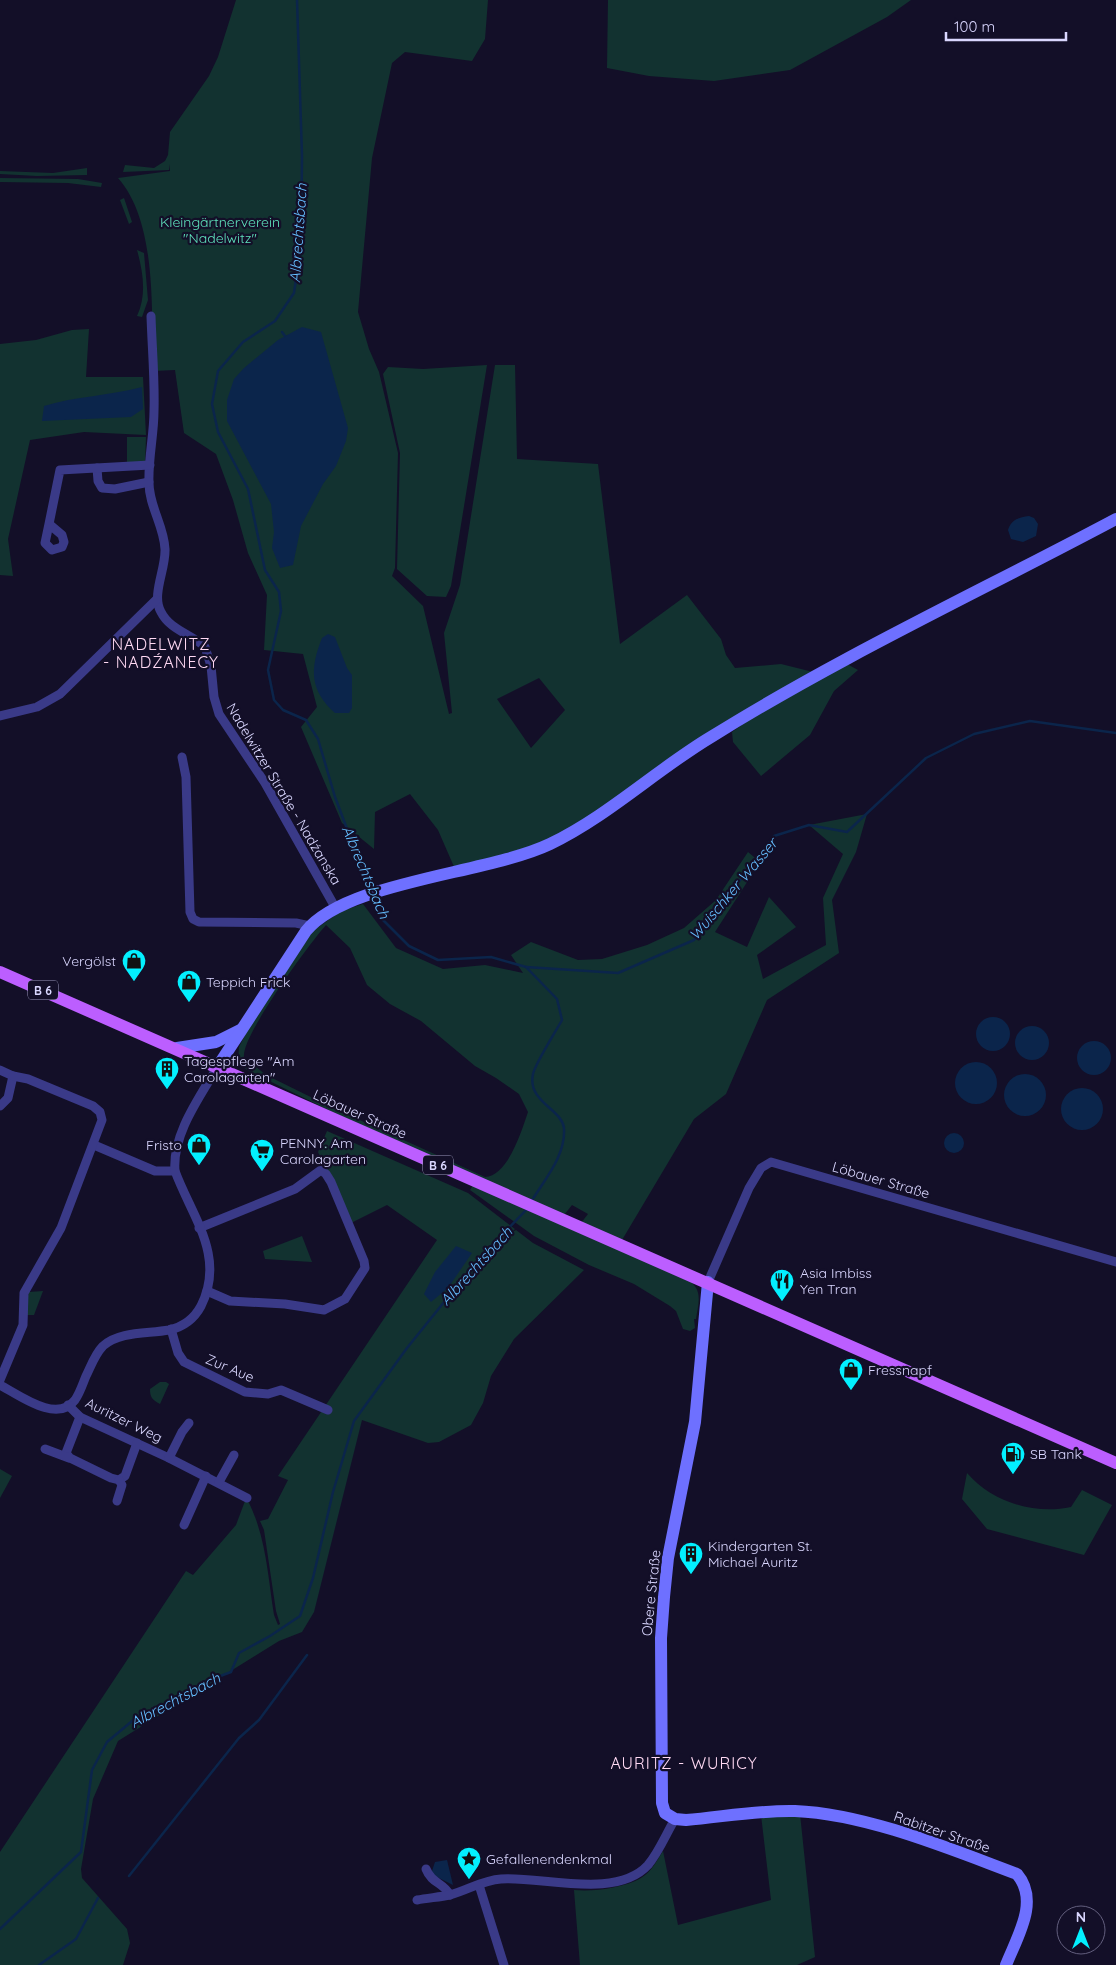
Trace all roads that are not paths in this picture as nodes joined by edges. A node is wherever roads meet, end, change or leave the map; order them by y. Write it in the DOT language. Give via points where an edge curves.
graph roads {
  1 [pos="151,316"];
  2 [pos="150,465"];
  3 [pos="97,468"];
  4 [pos="149,482"];
  5 [pos="1116,519"];
  6 [pos="49,524"];
  7 [pos="156,600"];
  8 [pos="0,716"];
  9 [pos="182,757"];
  10 [pos="335,907"];
  11 [pos="310,926"];
  12 [pos="0,972"];
  13 [pos="240,1030"];
  14 [pos="177,1048"];
  15 [pos="218,1066"];
  16 [pos="0,1070"];
  17 [pos="13,1076"];
  18 [pos="0,1106"];
  19 [pos="94,1145"];
  20 [pos="175,1171"];
  21 [pos="199,1228"];
  22 [pos="1116,1262"];
  23 [pos="708,1282"];
  24 [pos="207,1291"];
  25 [pos="171,1329"];
  26 [pos="0,1380"];
  27 [pos="0,1385"];
  28 [pos="68,1405"];
  29 [pos="328,1410"];
  30 [pos="80,1417"];
  31 [pos="190,1423"];
  32 [pos="137,1443"];
  33 [pos="45,1449"];
  34 [pos="234,1455"];
  35 [pos="70,1458"];
  36 [pos="169,1458"];
  37 [pos="1116,1463"];
  38 [pos="206,1476"];
  39 [pos="119,1480"];
  40 [pos="219,1482"];
  41 [pos="247,1498"];
  42 [pos="117,1501"];
  43 [pos="184,1525"];
  44 [pos="675,1819"];
  45 [pos="426,1869"];
  46 [pos="479,1885"];
  47 [pos="450,1895"];
  48 [pos="417,1900"];
  49 [pos="504,1965"];
  50 [pos="1006,1965"];
  1 -- 2 [label="street" via="154,411"];
  2 -- 3 [label="street"];
  2 -- 4 [label="street"];
  3 -- 4 [label="street" via="102,488 116,489"];
  3 -- 6 [label="street" via="60,470"];
  4 -- 7 [label="street" via="165,549 164,572"];
  5 -- 10 [label="main road" via="812,678 710,738 582,826 550,844 520,856 363,896"];
  7 -- 8 [label="street" via="60,694 37,707"];
  7 -- 10 [label="street, Nadelwitzer Straße - Nadźanska" via="166,620 205,647 219,714 265,782"];
  9 -- 11 [label="street" via="186,777 190,912 193,920"];
  10 -- 11 [label="main road"];
  11 -- 13 [label="main road"];
  12 -- 14 [label="main road, Löbauer Straße / B 6"];
  13 -- 14 [label="main road" via="216,1042"];
  13 -- 15 [label="main road"];
  14 -- 15 [label="main road, Löbauer Straße / B 6"];
  15 -- 20 [label="street" via="177,1144"];
  15 -- 23 [label="main road, Löbauer Straße / B 6" via="535,1209"];
  16 -- 17 [label="street"];
  17 -- 18 [label="street" via="8,1098"];
  17 -- 19 [label="street" via="28,1079 97,1108 102,1120"];
  19 -- 20 [label="street" via="155,1171"];
  19 -- 26 [label="street" via="61,1228 24,1293 23,1325"];
  20 -- 21 [label="street"];
  21 -- 24 [label="street" via="211,1265"];
  21 -- 24 [label="street" via="295,1189 321,1170 331,1182 364,1261 364,1268 345,1299 324,1310 230,1301"];
  22 -- 23 [label="street, Löbauer Straße" via="771,1162 761,1168 749,1188"];
  23 -- 37 [label="main road, Löbauer Straße / B 6"];
  23 -- 44 [label="main road, Obere Straße" via="695,1422 668,1558 661,1638 662,1803 665,1813"];
  24 -- 25 [label="street" via="194,1316"];
  25 -- 28 [label="street" via="120,1337 103,1347 93,1360 78,1395"];
  25 -- 29 [label="street, Zur Aue" via="184,1362 245,1392 268,1394 281,1390"];
  27 -- 28 [label="street" via="51,1409"];
  28 -- 30 [label="street, Auritzer Weg"];
  30 -- 32 [label="street, Auritzer Weg"];
  30 -- 35 [label="street" via="67,1447 66,1453"];
  31 -- 36 [label="street, Auritzer Weg"];
  32 -- 36 [label="street, Auritzer Weg"];
  32 -- 39 [label="street" via="124,1476"];
  33 -- 35 [label="street"];
  34 -- 40 [label="street"];
  35 -- 39 [label="street"];
  36 -- 38 [label="street, Auritzer Weg"];
  38 -- 40 [label="street, Auritzer Weg"];
  38 -- 43 [label="street"];
  39 -- 42 [label="street" via="122,1485"];
  40 -- 41 [label="street, Auritzer Weg"];
  44 -- 46 [label="street" via="648,1865 625,1878 582,1885 519,1878 490,1880"];
  44 -- 50 [label="main road, Rabitzer Straße" via="795,1811 848,1818 1017,1874 1028,1893 1027,1906"];
  45 -- 47 [label="street" via="430,1879 446,1888"];
  46 -- 47 [label="street"];
  46 -- 49 [label="street"];
  47 -- 48 [label="street"];
}
